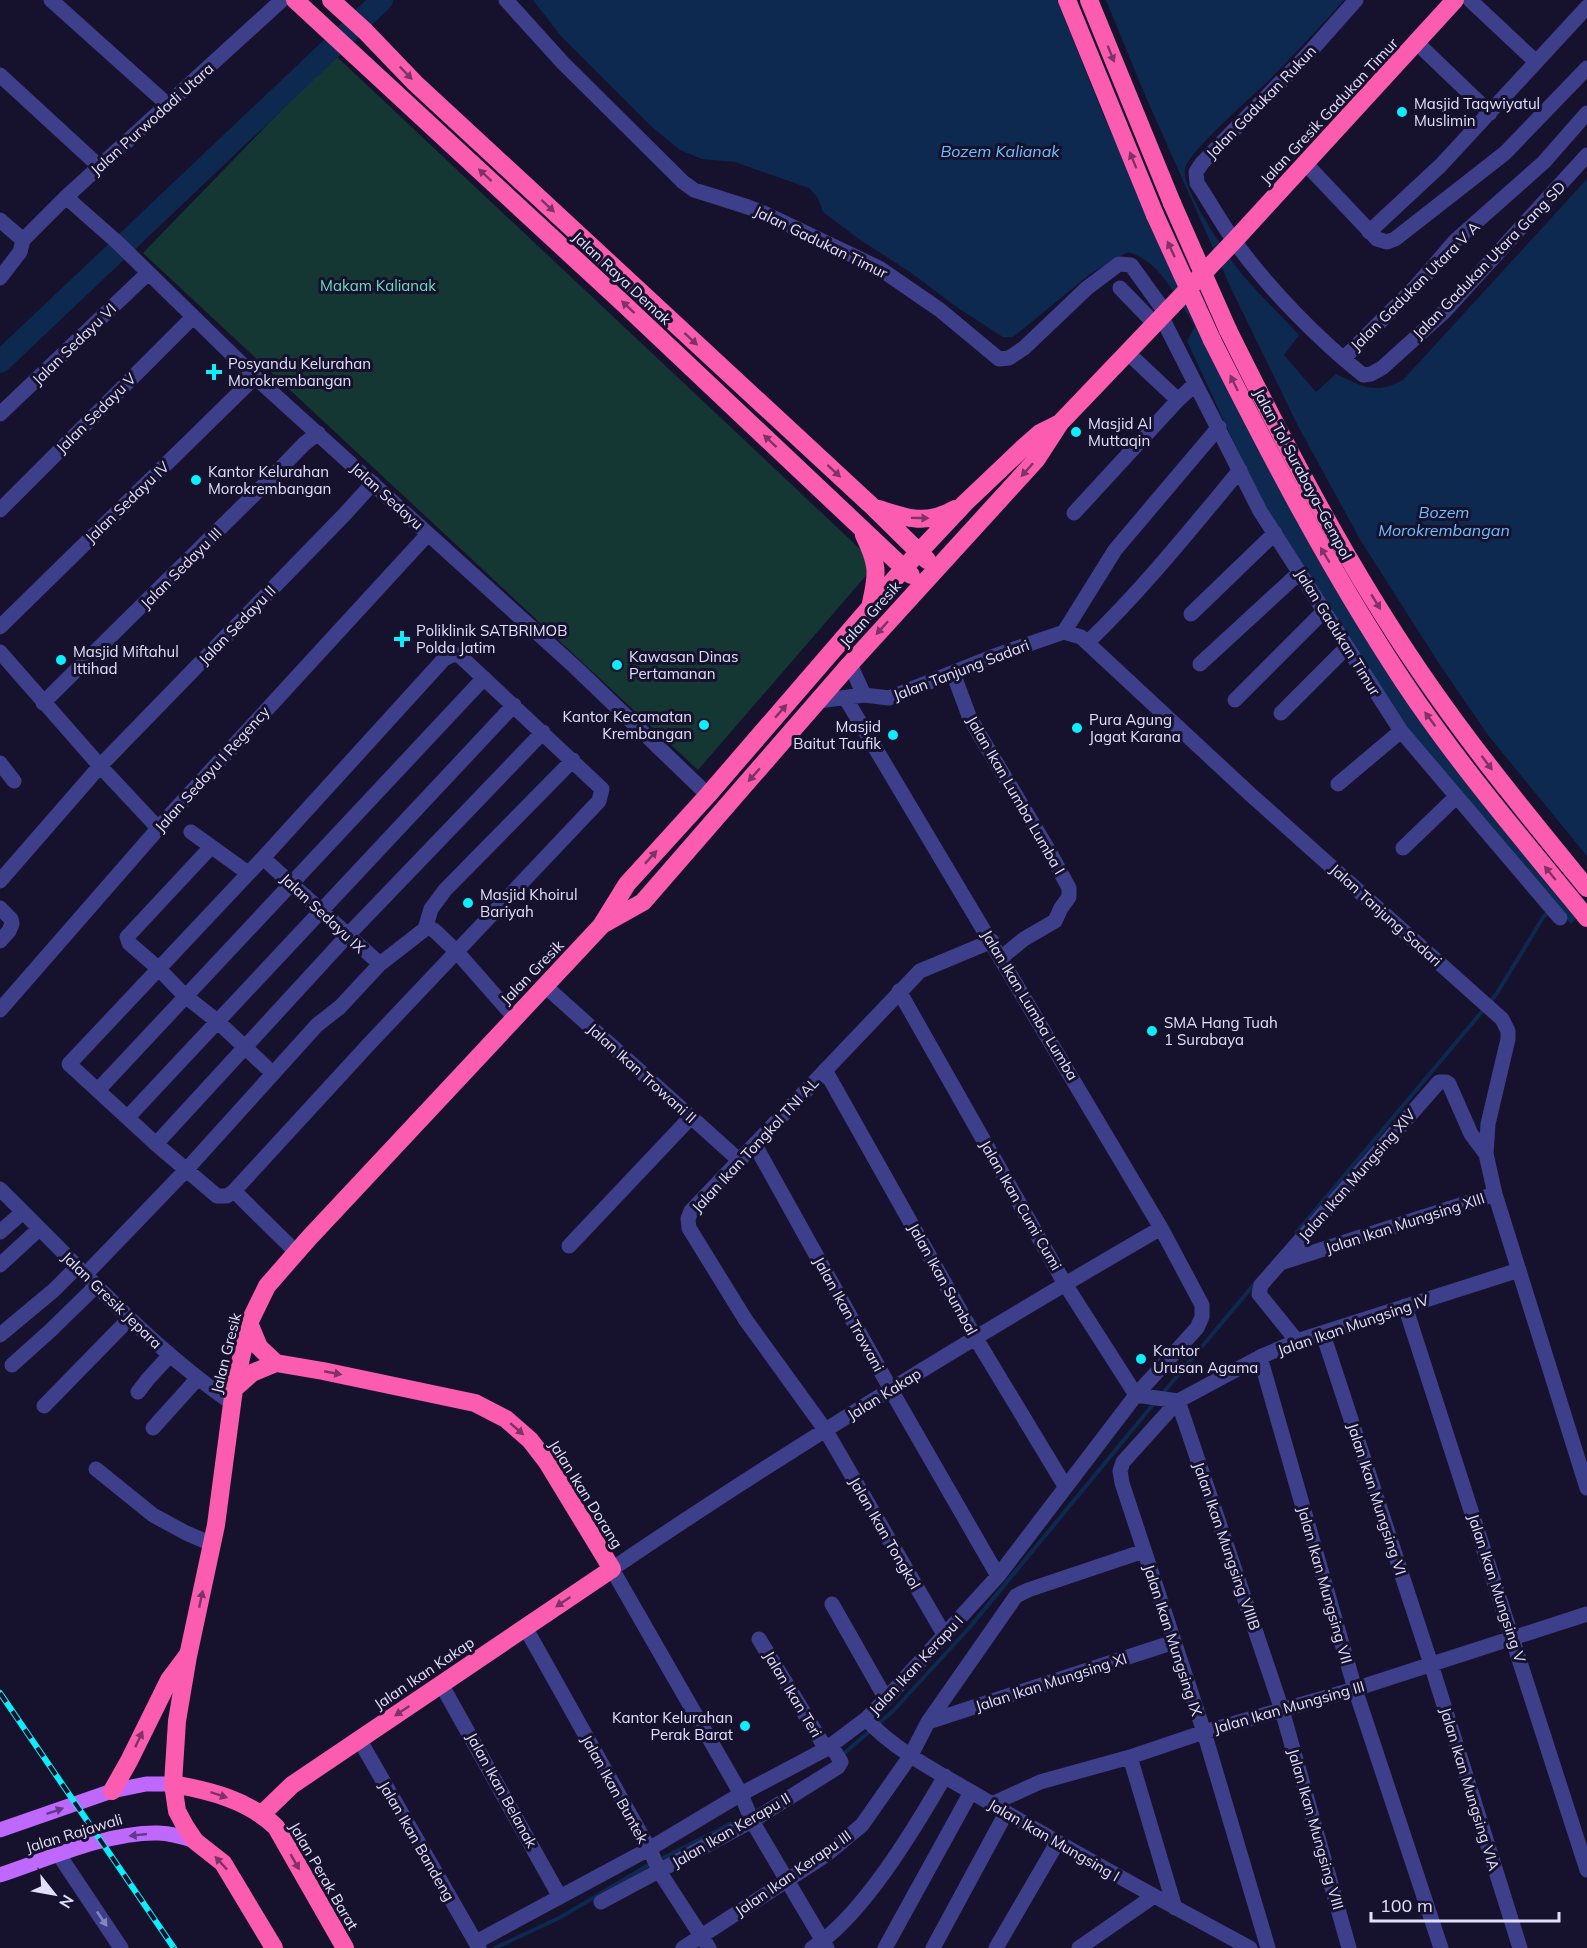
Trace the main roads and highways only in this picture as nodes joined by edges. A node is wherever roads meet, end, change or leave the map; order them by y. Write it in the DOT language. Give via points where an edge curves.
graph roads {
  1 [pos="295,0"];
  2 [pos="1067,0"];
  3 [pos="1089,0"];
  4 [pos="1455,0"];
  5 [pos="337,5"];
  6 [pos="431,98"];
  7 [pos="417,112"];
  8 [pos="1232,244"];
  9 [pos="1060,423"];
  10 [pos="965,504"];
  11 [pos="874,508"];
  12 [pos="860,526"];
  13 [pos="920,553"];
  14 [pos="904,568"];
  15 [pos="937,569"];
  16 [pos="921,585"];
  17 [pos="870,608"];
  18 [pos="1587,888"];
  19 [pos="1587,918"];
  20 [pos="601,926"];
  21 [pos="249,1323"];
  22 [pos="276,1363"];
  23 [pos="233,1396"];
  24 [pos="612,1569"];
  25 [pos="188,1656"];
  26 [pos="173,1784"];
  27 [pos="112,1791"];
  28 [pos="262,1814"];
  29 [pos="0,1830"];
  30 [pos="195,1840"];
  31 [pos="0,1875"];
  32 [pos="274,1948"];
  33 [pos="345,1948"];
  1 -- 7 [label="highway, Jalan Raya Demak"];
  19 -- 2 [label="highway, Jalan Tol Surabaya–Gempol, one-way, bridge" via="1424,711 1306,521 1212,340 1155,215"];
  3 -- 18 [label="highway, Jalan Tol Surabaya–Gempol, one-way, bridge" via="1228,330 1348,557 1426,681 1503,785"];
  4 -- 8 [label="highway, Jalan Gresik Gadukan Timur"];
  5 -- 6 [label="highway, Jalan Raya Demak, one-way"];
  6 -- 7 [label="highway" via="420,102"];
  6 -- 11 [label="highway, Jalan Raya Demak, one-way"];
  12 -- 7 [label="highway, Jalan Raya Demak, one-way"];
  8 -- 9 [label="highway, Jalan Gresik, bridge"];
  9 -- 10 [label="highway, Jalan Gresik" via="1033,439"];
  9 -- 15 [label="highway, Jalan Gresik, one-way" via="1036,460"];
  11 -- 10 [label="highway, one-way" via="925,519 940,517"];
  10 -- 13 [label="highway, Jalan Gresik"];
  11 -- 13 [label="highway, Jalan Raya Demak"];
  12 -- 14 [label="highway, Jalan Raya Demak"];
  12 -- 17 [label="highway" via="876,562"];
  13 -- 14 [label="highway, Jalan Gresik"];
  13 -- 15 [label="highway, Jalan Raya Demak"];
  14 -- 16 [label="highway, Jalan Raya Demak"];
  14 -- 17 [label="highway, Jalan Gresik"];
  15 -- 16 [label="highway, Jalan Gresik"];
  16 -- 20 [label="highway, Jalan Gresik, one-way" via="643,902"];
  20 -- 17 [label="highway, Jalan Gresik, one-way" via="627,884"];
  20 -- 21 [label="highway, Jalan Gresik" via="296,1252 267,1286"];
  21 -- 22 [label="highway" via="259,1347"];
  21 -- 23 [label="highway, Jalan Gresik"];
  22 -- 23 [label="highway" via="252,1373"];
  22 -- 24 [label="highway, Jalan Ikan Dorang, one-way" via="475,1403 506,1419 547,1462"];
  25 -- 23 [label="highway, Jalan Gresik, one-way" via="212,1544"];
  24 -- 28 [label="highway, Jalan Ikan Kakap, one-way" via="292,1785"];
  25 -- 26 [label="highway, Jalan Gresik" via="177,1721"];
  27 -- 25 [label="highway, one-way" via="169,1680"];
  26 -- 27 [label="main road, Jalan Rajawali" via="146,1784"];
  26 -- 28 [label="highway, Jalan Perak Barat, one-way" via="198,1788"];
  26 -- 30 [label="highway, Jalan Gresik" via="177,1811"];
  29 -- 27 [label="main road, Jalan Rajawali, one-way"];
  28 -- 33 [label="highway, Jalan Perak Barat, one-way" via="276,1827"];
  30 -- 31 [label="main road, Jalan Rajawali, one-way" via="160,1833 133,1834"];
  32 -- 30 [label="highway, Jalan Gresik, one-way" via="223,1863"];
}
